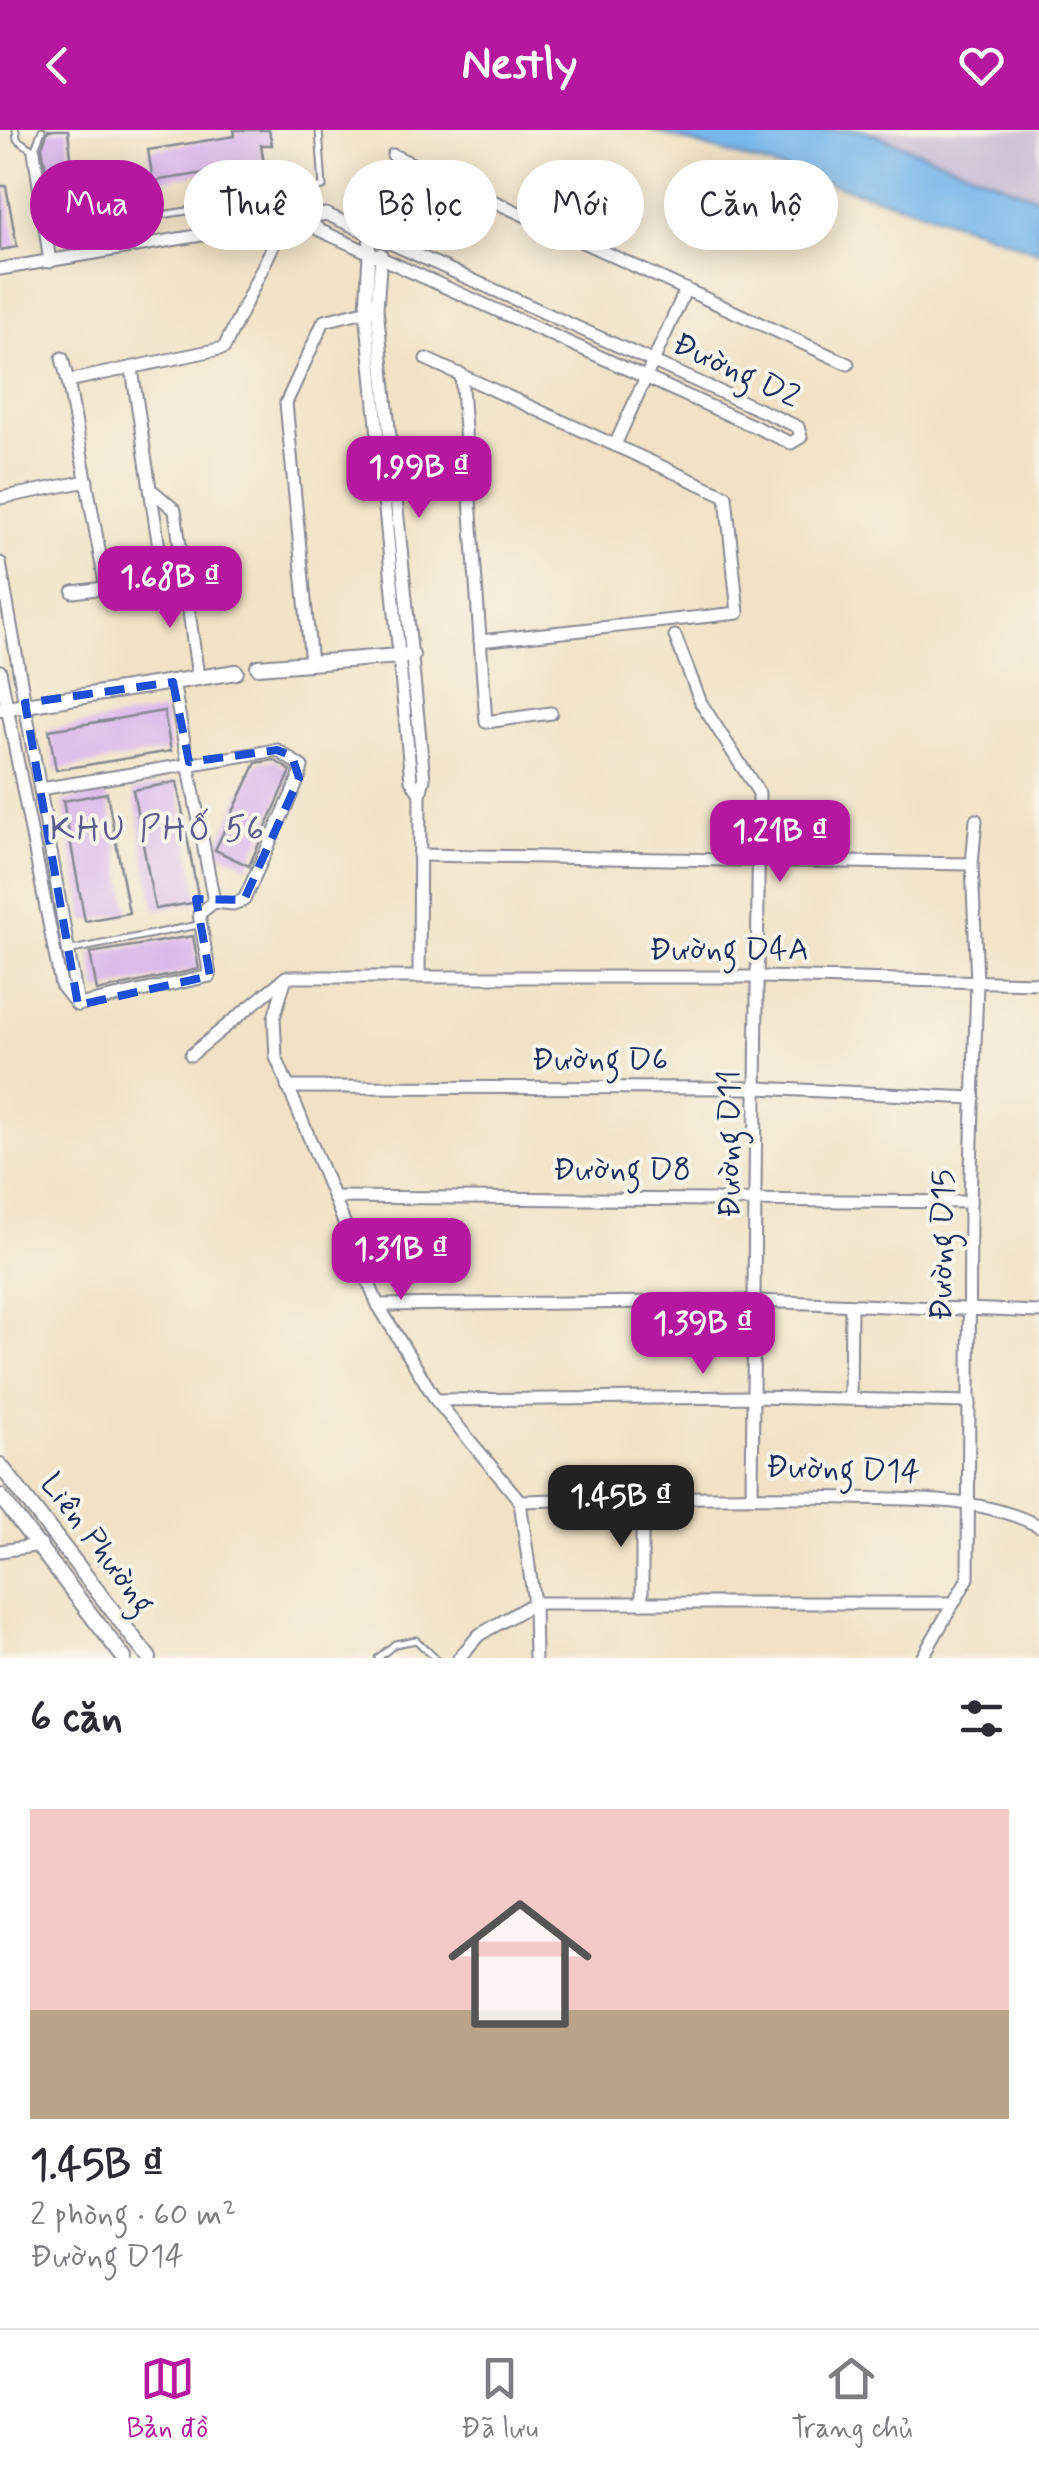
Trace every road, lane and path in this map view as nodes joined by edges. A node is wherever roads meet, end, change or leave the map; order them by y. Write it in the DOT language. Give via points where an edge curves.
graph roads {
  1 [pos="16,130"];
  2 [pos="42,130"];
  3 [pos="318,130"];
  4 [pos="34,150"];
  5 [pos="393,155"];
  6 [pos="321,160"];
  7 [pos="323,232"];
  8 [pos="184,237"];
  9 [pos="264,250"];
  10 [pos="375,250"];
  11 [pos="404,250"];
  12 [pos="375,255"];
  13 [pos="50,262"];
  14 [pos="0,269"];
  15 [pos="686,290"];
  16 [pos="372,310"];
  17 [pos="62,358"];
  18 [pos="426,359"];
  19 [pos="652,363"];
  20 [pos="848,364"];
  21 [pos="132,369"];
  22 [pos="460,374"];
  23 [pos="646,378"];
  24 [pos="68,381"];
  25 [pos="615,446"];
  26 [pos="87,482"];
  27 [pos="154,492"];
  28 [pos="0,498"];
  29 [pos="0,563"];
  30 [pos="184,578"];
  31 [pos="164,581"];
  32 [pos="106,588"];
  33 [pos="73,592"];
  34 [pos="4,604"];
  35 [pos="675,636"];
  36 [pos="480,640"];
  37 [pos="407,656"];
  38 [pos="312,663"];
  39 [pos="258,668"];
  40 [pos="0,671"];
  41 [pos="236,672"];
  42 [pos="198,677"];
  43 [pos="173,682"];
  44 [pos="25,704"];
  45 [pos="4,708"];
  46 [pos="551,714"];
  47 [pos="189,762"];
  48 [pos="40,789"];
  49 [pos="976,820"];
  50 [pos="419,855"];
  51 [pos="759,859"];
  52 [pos="972,864"];
  53 [pos="214,902"];
  54 [pos="201,924"];
  55 [pos="69,950"];
  56 [pos="419,976"];
  57 [pos="759,977"];
  58 [pos="286,978"];
  59 [pos="977,982"];
  60 [pos="1039,983"];
  61 [pos="78,1005"];
  62 [pos="191,1055"];
  63 [pos="287,1087"];
  64 [pos="757,1088"];
  65 [pos="974,1098"];
  66 [pos="334,1197"];
  67 [pos="758,1198"];
  68 [pos="970,1202"];
  69 [pos="756,1301"];
  70 [pos="378,1304"];
  71 [pos="851,1307"];
  72 [pos="968,1310"];
  73 [pos="1039,1312"];
  74 [pos="754,1397"];
  75 [pos="850,1399"];
  76 [pos="436,1400"];
  77 [pos="970,1402"];
  78 [pos="0,1464"];
  79 [pos="752,1495"];
  80 [pos="0,1496"];
  81 [pos="642,1498"];
  82 [pos="520,1501"];
  83 [pos="972,1502"];
  84 [pos="1039,1526"];
  85 [pos="41,1544"];
  86 [pos="0,1551"];
  87 [pos="534,1603"];
  88 [pos="642,1603"];
  89 [pos="952,1603"];
  90 [pos="124,1658"];
  91 [pos="148,1658"];
  92 [pos="378,1658"];
  93 [pos="435,1658"];
  94 [pos="460,1658"];
  95 [pos="535,1658"];
  96 [pos="922,1658"];
  1 -- 4 [label="lane" via="17,139"];
  2 -- 4 [label="lane"];
  3 -- 6 [label="lane"];
  4 -- 13 [label="street"];
  5 -- 15 [label="street"];
  7 -- 12 [label="street, Đường D2"];
  8 -- 13 [label="street"];
  9 -- 21 [label="street" via="224,348"];
  10 -- 12 [label="street"];
  11 -- 19 [label="street, Đường D2"];
  12 -- 16 [label="street"];
  12 -- 23 [label="street, Đường D2"];
  13 -- 14 [label="street"];
  15 -- 19 [label="street"];
  15 -- 20 [label="street"];
  16 -- 37 [label="street"];
  16 -- 38 [label="street" via="324,321 286,403"];
  17 -- 24 [label="street"];
  18 -- 22 [label="street"];
  19 -- 23 [label="street"];
  19 -- 23 [label="street, Đường D2" via="798,426 801,437 790,443"];
  21 -- 24 [label="street"];
  21 -- 27 [label="street"];
  22 -- 25 [label="street"];
  22 -- 36 [label="street"];
  23 -- 25 [label="street"];
  24 -- 26 [label="street"];
  25 -- 36 [label="street" via="726,496 738,612"];
  26 -- 28 [label="street"];
  26 -- 32 [label="street"];
  27 -- 30 [label="street" via="175,510"];
  27 -- 31 [label="street"];
  29 -- 34 [label="street"];
  30 -- 31 [label="street"];
  30 -- 42 [label="street"];
  31 -- 32 [label="street"];
  32 -- 33 [label="street"];
  34 -- 44 [label="street"];
  35 -- 51 [label="street, Đường D11" via="701,703 760,793"];
  36 -- 46 [label="street" via="486,722"];
  37 -- 38 [label="street"];
  37 -- 50 [label="street" via="424,780"];
  38 -- 39 [label="street"];
  40 -- 45 [label="street"];
  41 -- 42 [label="street"];
  42 -- 43 [label="street"];
  43 -- 44 [label="street"];
  43 -- 47 [label="street"];
  44 -- 45 [label="street"];
  44 -- 48 [label="street"];
  45 -- 61 [label="street" via="61,985"];
  47 -- 48 [label="street"];
  47 -- 53 [label="street"];
  47 -- 53 [label="street" via="278,750 302,767 244,900"];
  48 -- 55 [label="street"];
  49 -- 52 [label="street, Đường D15"];
  50 -- 51 [label="street"];
  50 -- 56 [label="street"];
  51 -- 52 [label="street"];
  51 -- 57 [label="street, Đường D11"];
  52 -- 59 [label="street, Đường D15"];
  53 -- 54 [label="street" via="199,914"];
  54 -- 55 [label="lane"];
  54 -- 61 [label="street" via="210,976"];
  55 -- 61 [label="street"];
  56 -- 57 [label="street, Đường D4A"];
  56 -- 58 [label="street, Đường D4A"];
  57 -- 59 [label="street, Đường D4A"];
  57 -- 64 [label="street, Đường D11"];
  58 -- 62 [label="street"];
  58 -- 63 [label="street" via="274,1018 276,1057"];
  59 -- 60 [label="street, Đường D4A"];
  59 -- 65 [label="street, Đường D15"];
  63 -- 64 [label="street, Đường D6"];
  63 -- 66 [label="street"];
  64 -- 65 [label="street, Đường D6"];
  64 -- 67 [label="street, Đường D11"];
  65 -- 68 [label="street, Đường D15"];
  66 -- 67 [label="street, Đường D8"];
  66 -- 70 [label="street"];
  67 -- 68 [label="street, Đường D8"];
  67 -- 69 [label="street, Đường D11"];
  68 -- 72 [label="street, Đường D15"];
  69 -- 70 [label="street"];
  69 -- 71 [label="street"];
  69 -- 74 [label="street, Đường D11"];
  70 -- 76 [label="street"];
  71 -- 72 [label="street"];
  71 -- 75 [label="street"];
  72 -- 73 [label="street"];
  72 -- 77 [label="street, Đường D15"];
  74 -- 75 [label="street"];
  74 -- 76 [label="street"];
  74 -- 79 [label="street, Đường D11"];
  75 -- 77 [label="street"];
  76 -- 82 [label="street"];
  77 -- 83 [label="street, Đường D15"];
  78 -- 91 [label="street, Liên Phường"];
  79 -- 81 [label="street, Đường D14"];
  79 -- 83 [label="street, Đường D14"];
  80 -- 85 [label="street, Liên Phường"];
  81 -- 82 [label="street, Đường D14"];
  81 -- 88 [label="street"];
  82 -- 87 [label="street"];
  83 -- 84 [label="street, Đường D14"];
  83 -- 89 [label="street, Đường D15" via="968,1578"];
  85 -- 86 [label="street"];
  85 -- 90 [label="street, Liên Phường"];
  87 -- 88 [label="street"];
  87 -- 94 [label="street" via="479,1635"];
  87 -- 95 [label="street"];
  88 -- 89 [label="street"];
  89 -- 96 [label="street, Đường D15"];
  92 -- 93 [label="lane" via="395,1644 416,1640"];
}
